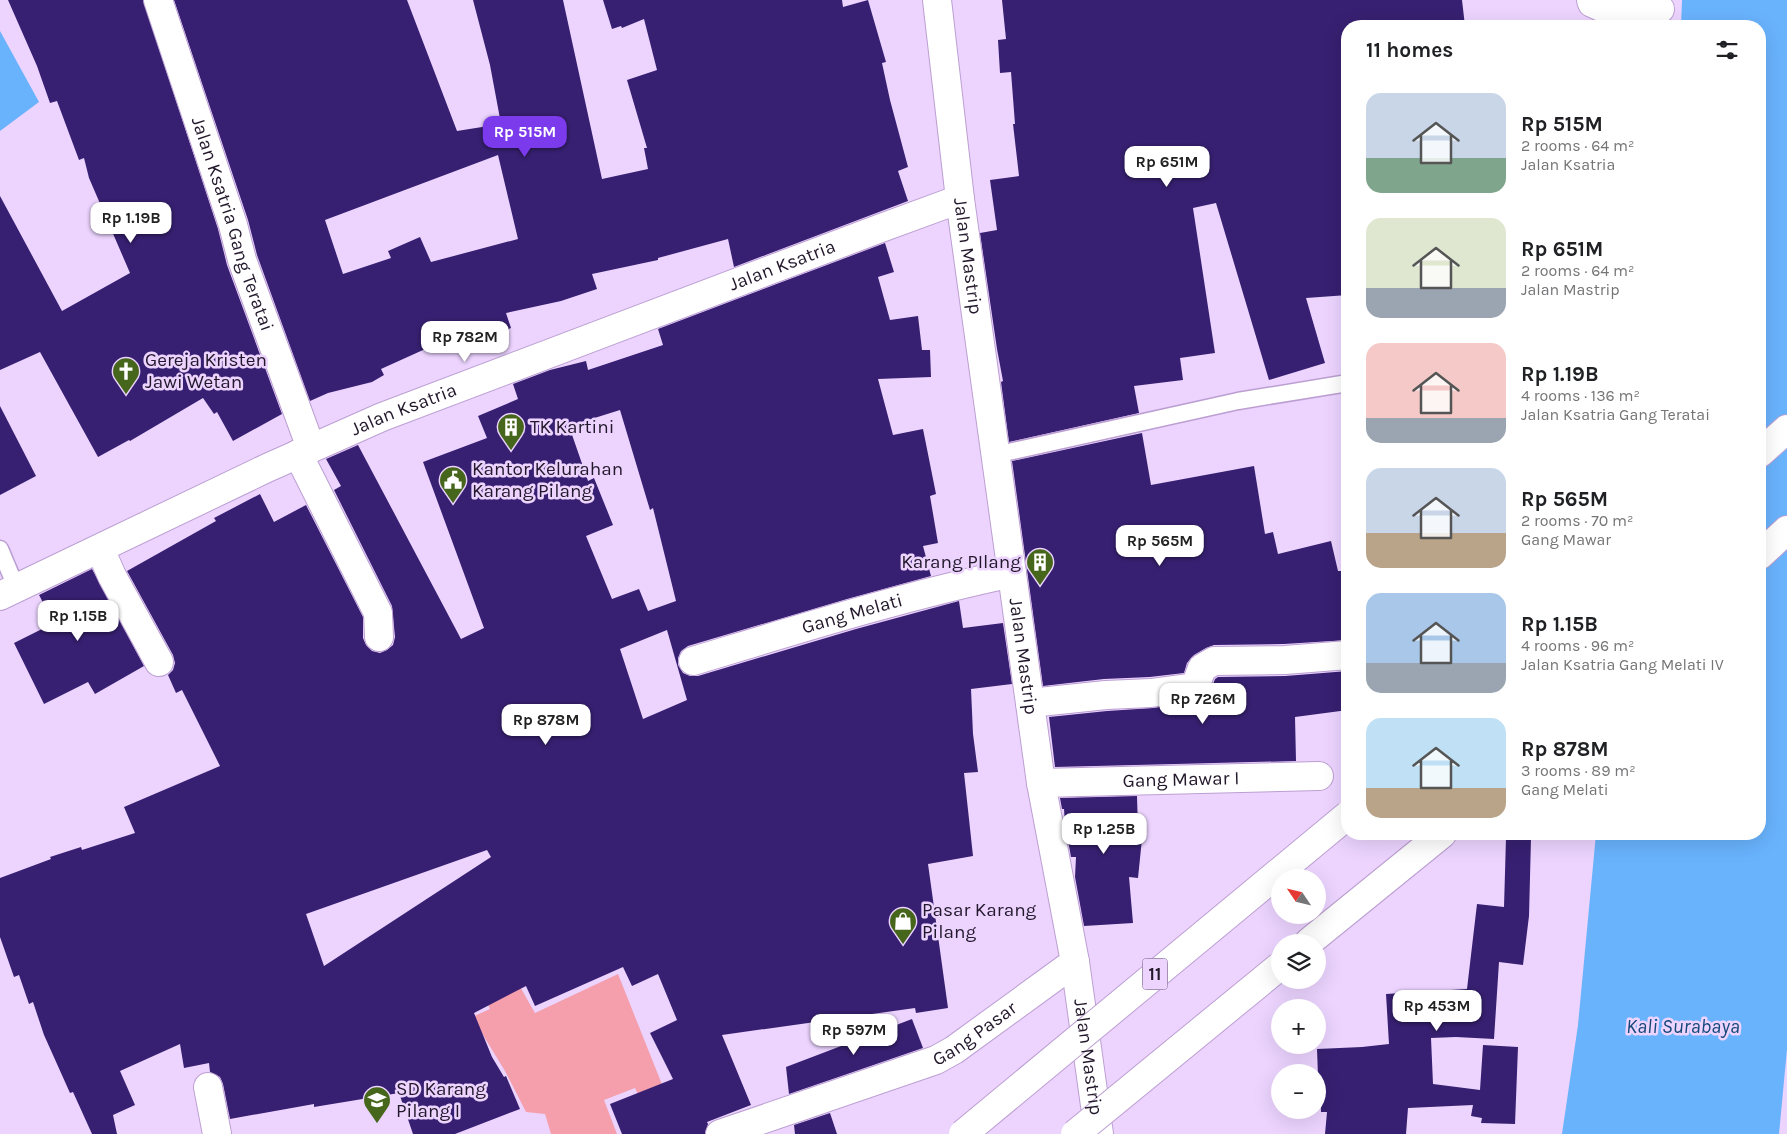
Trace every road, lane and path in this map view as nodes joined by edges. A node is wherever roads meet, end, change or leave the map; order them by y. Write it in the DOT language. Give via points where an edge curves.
graph roads {
  1 [pos="158,0"];
  2 [pos="937,0"];
  3 [pos="1591,0"];
  4 [pos="1660,12"];
  5 [pos="960,199"];
  6 [pos="1341,384"];
  7 [pos="1787,429"];
  8 [pos="1766,448"];
  9 [pos="304,451"];
  10 [pos="995,455"];
  11 [pos="1787,530"];
  12 [pos="0,549"];
  13 [pos="100,549"];
  14 [pos="1766,549"];
  15 [pos="1012,573"];
  16 [pos="8,592"];
  17 [pos="379,637"];
  18 [pos="1341,656"];
  19 [pos="693,661"];
  20 [pos="159,662"];
  21 [pos="1030,703"];
  22 [pos="1320,776"];
  23 [pos="1041,783"];
  24 [pos="1341,821"];
  25 [pos="1435,840"];
  26 [pos="1319,934"];
  27 [pos="1075,962"];
  28 [pos="1271,973"];
  29 [pos="208,1087"];
  30 [pos="217,1134"];
  31 [pos="720,1134"];
  32 [pos="963,1134"];
  33 [pos="1074,1134"];
  34 [pos="1099,1134"];
  1 -- 9 [label="main road, Jalan Ksatria Gang Teratai"];
  2 -- 5 [label="main road, Jalan Mastrip"];
  3 -- 4 [label="main road" via="1601,7"];
  5 -- 9 [label="main road, Jalan Ksatria" via="382,417"];
  5 -- 10 [label="main road, Jalan Mastrip"];
  6 -- 10 [label="lane" via="1238,401"];
  7 -- 8 [label="main road"];
  9 -- 13 [label="main road, Jalan Ksatria"];
  9 -- 17 [label="main road, Jalan Ksatria Gang Teratai" via="378,613"];
  10 -- 15 [label="main road, Jalan Mastrip"];
  11 -- 14 [label="main road"];
  12 -- 16 [label="lane"];
  13 -- 16 [label="main road, Jalan Ksatria"];
  13 -- 20 [label="main road"];
  15 -- 19 [label="main road, Gang Melati" via="855,612"];
  15 -- 21 [label="main road, Jalan Mastrip"];
  18 -- 21 [label="main road" via="1214,661 1202,668 1195,687"];
  21 -- 23 [label="main road, Jalan Mastrip"];
  22 -- 23 [label="main road, Gang Mawar I"];
  23 -- 27 [label="main road, Jalan Mastrip"];
  24 -- 32 [label="main road, 11, bridge"];
  25 -- 26 [label="main road"];
  27 -- 31 [label="main road, Gang Pasar" via="936,1060"];
  27 -- 34 [label="main road, Jalan Mastrip"];
  28 -- 33 [label="main road, bridge"];
  29 -- 30 [label="main road"];
}
